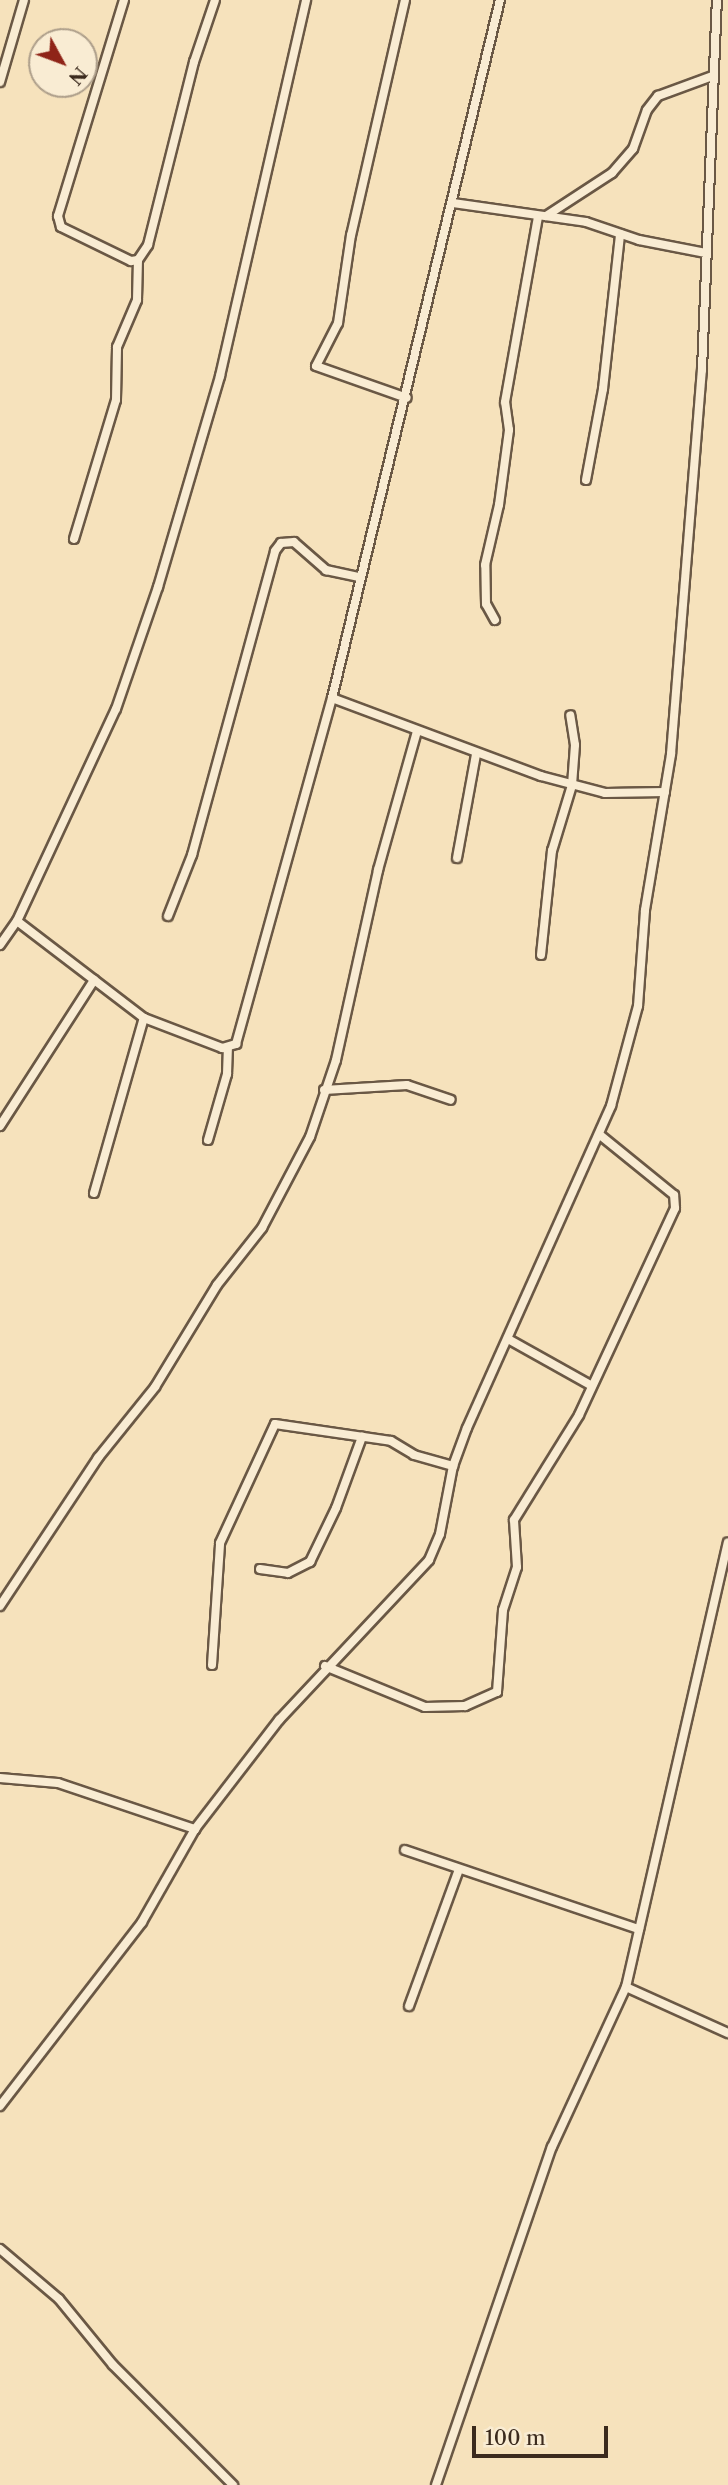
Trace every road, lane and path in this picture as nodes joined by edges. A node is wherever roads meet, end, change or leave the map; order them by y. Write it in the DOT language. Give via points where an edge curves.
graph roads {
  1 [pos="24,0"];
  2 [pos="124,0"];
  3 [pos="215,0"];
  4 [pos="306,0"];
  5 [pos="405,0"];
  6 [pos="500,0"];
  7 [pos="717,0"];
  8 [pos="712,76"];
  9 [pos="0,82"];
  10 [pos="453,203"];
  11 [pos="542,216"];
  12 [pos="620,234"];
  13 [pos="706,253"];
  14 [pos="138,260"];
  15 [pos="407,398"];
  16 [pos="586,480"];
  17 [pos="74,540"];
  18 [pos="359,577"];
  19 [pos="495,620"];
  20 [pos="332,698"];
  21 [pos="570,715"];
  22 [pos="417,731"];
  23 [pos="477,754"];
  24 [pos="572,785"];
  25 [pos="665,792"];
  26 [pos="457,858"];
  27 [pos="168,916"];
  28 [pos="17,921"];
  29 [pos="0,945"];
  30 [pos="541,955"];
  31 [pos="94,980"];
  32 [pos="144,1018"];
  33 [pos="228,1049"];
  34 [pos="324,1090"];
  35 [pos="451,1100"];
  36 [pos="0,1126"];
  37 [pos="600,1135"];
  38 [pos="208,1140"];
  39 [pos="94,1193"];
  40 [pos="508,1339"];
  41 [pos="592,1386"];
  42 [pos="362,1437"];
  43 [pos="453,1466"];
  44 [pos="728,1543"];
  45 [pos="260,1569"];
  46 [pos="0,1606"];
  47 [pos="212,1665"];
  48 [pos="326,1666"];
  49 [pos="0,1778"];
  50 [pos="195,1829"];
  51 [pos="405,1850"];
  52 [pos="458,1871"];
  53 [pos="639,1929"];
  54 [pos="626,1987"];
  55 [pos="409,2006"];
  56 [pos="728,2033"];
  57 [pos="0,2106"];
  58 [pos="0,2249"];
  59 [pos="233,2485"];
  60 [pos="436,2485"];
  1 -- 9 [label="street"];
  2 -- 14 [label="street" via="58,216 61,227"];
  3 -- 14 [label="street" via="194,62 148,245"];
  4 -- 28 [label="street" via="220,376 158,587 117,709"];
  5 -- 15 [label="street" via="351,235 338,323 316,366"];
  6 -- 10 [label="street"];
  7 -- 8 [label="street"];
  8 -- 11 [label="street" via="658,96 647,110 632,149 612,173"];
  8 -- 13 [label="street"];
  10 -- 11 [label="street"];
  10 -- 15 [label="street"];
  11 -- 12 [label="street"];
  11 -- 19 [label="street" via="505,402 509,430 485,565 486,604"];
  12 -- 13 [label="street"];
  12 -- 16 [label="street" via="603,389"];
  13 -- 25 [label="street" via="691,537"];
  14 -- 17 [label="street" via="137,300 117,347 116,400"];
  15 -- 18 [label="street"];
  18 -- 20 [label="street"];
  18 -- 27 [label="street" via="326,570 294,542 281,543 275,551 192,855"];
  20 -- 22 [label="street"];
  20 -- 33 [label="street" via="249,1006 236,1044"];
  21 -- 24 [label="street" via="575,745"];
  22 -- 23 [label="street"];
  22 -- 34 [label="street"];
  23 -- 24 [label="street"];
  23 -- 26 [label="street"];
  24 -- 25 [label="street" via="605,793"];
  24 -- 30 [label="street" via="552,851"];
  25 -- 37 [label="street" via="645,910 636,1014"];
  28 -- 29 [label="street"];
  28 -- 31 [label="street"];
  31 -- 32 [label="street"];
  31 -- 36 [label="street"];
  32 -- 33 [label="street" via="186,1038"];
  32 -- 39 [label="street"];
  33 -- 38 [label="street" via="227,1074"];
  34 -- 35 [label="street" via="407,1085"];
  34 -- 46 [label="street" via="310,1137 262,1228 217,1285 155,1387 91,1468"];
  37 -- 40 [label="street"];
  37 -- 41 [label="street" via="674,1195 676,1202"];
  40 -- 41 [label="street"];
  40 -- 43 [label="street"];
  41 -- 48 [label="street" via="556,1459 512,1527 517,1567 503,1610 496,1694 465,1706 425,1707"];
  42 -- 43 [label="street" via="391,1441 414,1455"];
  42 -- 45 [label="street" via="310,1562 288,1573"];
  42 -- 47 [label="street" via="280,1422 272,1428 220,1542"];
  43 -- 48 [label="street" via="440,1534 429,1560 411,1584"];
  44 -- 53 [label="street"];
  48 -- 50 [label="street"];
  49 -- 50 [label="street" via="58,1783"];
  50 -- 57 [label="street" via="142,1922"];
  51 -- 52 [label="street"];
  52 -- 53 [label="street"];
  52 -- 55 [label="street"];
  53 -- 54 [label="street"];
  54 -- 56 [label="street"];
  54 -- 60 [label="street" via="552,2147"];
  58 -- 59 [label="street" via="60,2299 113,2365"];
}
